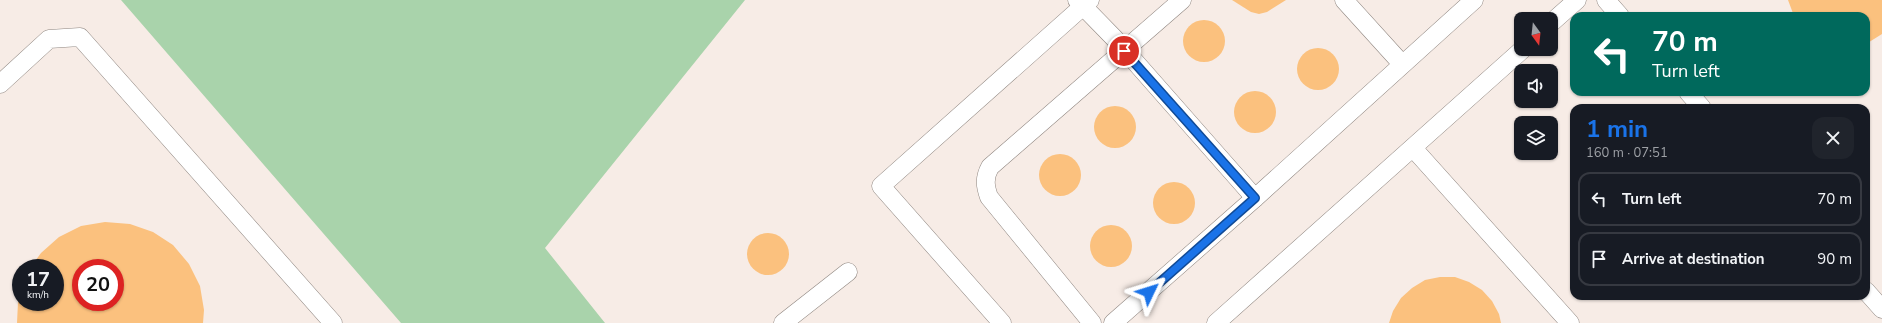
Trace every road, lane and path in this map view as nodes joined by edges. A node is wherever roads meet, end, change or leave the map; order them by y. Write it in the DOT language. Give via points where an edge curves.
graph roads {
  1 [pos="1182,0"];
  2 [pos="1344,0"];
  3 [pos="1474,0"];
  4 [pos="1577,0"];
  5 [pos="1606,0"];
  6 [pos="1086,6"];
  7 [pos="1616,12"];
  8 [pos="1558,17"];
  9 [pos="1119,45"];
  10 [pos="1515,56"];
  11 [pos="1402,64"];
  12 [pos="0,84"];
  13 [pos="1692,96"];
  14 [pos="1698,104"];
  15 [pos="1413,148"];
  16 [pos="1255,198"];
  17 [pos="848,272"];
  18 [pos="1870,296"];
  19 [pos="1882,309"];
  20 [pos="334,323"];
  21 [pos="784,323"];
  22 [pos="1002,323"];
  23 [pos="1092,323"];
  24 [pos="1113,323"];
  25 [pos="1216,323"];
  26 [pos="1570,323"];
  1 -- 9 [label="lane"];
  2 -- 11 [label="lane"];
  3 -- 11 [label="lane"];
  4 -- 8 [label="lane"];
  5 -- 7 [label="lane"];
  6 -- 9 [label="lane"];
  6 -- 22 [label="lane" via="881,186"];
  9 -- 16 [label="lane"];
  9 -- 23 [label="lane" via="990,168 986,175 985,186 989,198"];
  10 -- 15 [label="lane"];
  11 -- 16 [label="lane"];
  12 -- 20 [label="lane" via="49,39 80,37"];
  13 -- 14 [label="lane"];
  15 -- 25 [label="lane"];
  15 -- 26 [label="lane"];
  16 -- 24 [label="lane"];
  17 -- 21 [label="lane"];
  18 -- 19 [label="lane"];
}
